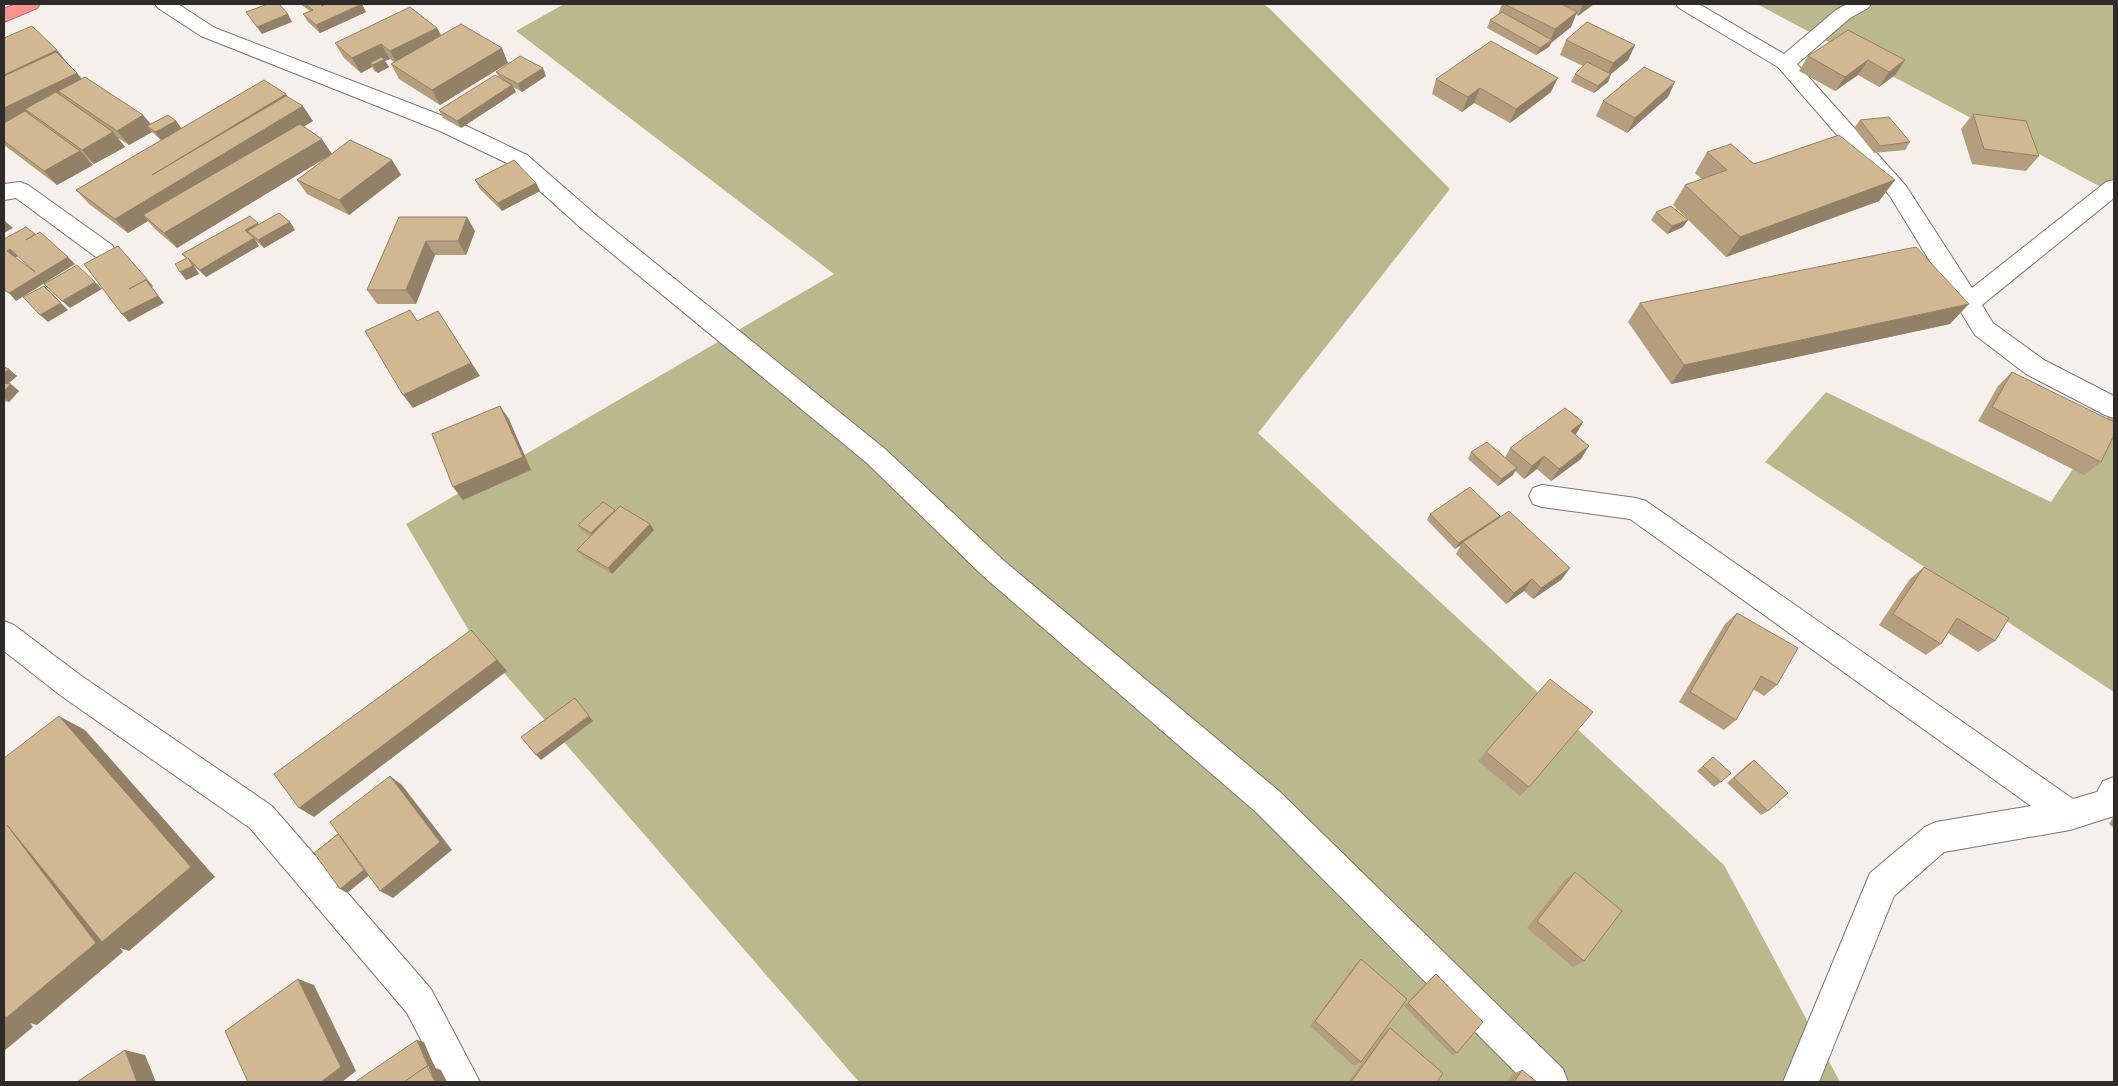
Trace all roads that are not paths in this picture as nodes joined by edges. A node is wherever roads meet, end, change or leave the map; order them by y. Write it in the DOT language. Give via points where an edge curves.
graph roads {
  1 [pos="30,4"];
  2 [pos="165,4"];
  3 [pos="1686,4"];
  4 [pos="1861,4"];
  5 [pos="4,16"];
  6 [pos="1785,63"];
  7 [pos="2114,187"];
  8 [pos="4,192"];
  9 [pos="104,251"];
  10 [pos="1969,303"];
  11 [pos="2114,408"];
  12 [pos="1542,496"];
  13 [pos="4,634"];
  14 [pos="2114,792"];
  15 [pos="2070,815"];
  16 [pos="462,1082"];
  17 [pos="1550,1082"];
  18 [pos="1801,1082"];
  1 -- 5 [label="highway"];
  2 -- 17 [label="street" via="208,32 448,126 519,160 589,222 876,456 993,568 1268,802"];
  3 -- 6 [label="street"];
  4 -- 6 [label="street" via="1843,14"];
  6 -- 10 [label="street" via="1898,191"];
  7 -- 10 [label="street"];
  8 -- 9 [label="street" via="20,190"];
  10 -- 11 [label="street" via="1984,329 2036,366"];
  12 -- 15 [label="street" via="1636,509"];
  13 -- 16 [label="street" via="70,686 261,816 420,1001"];
  14 -- 15 [label="street" via="2107,804"];
  15 -- 18 [label="street" via="1936,838 1882,885"];
}
